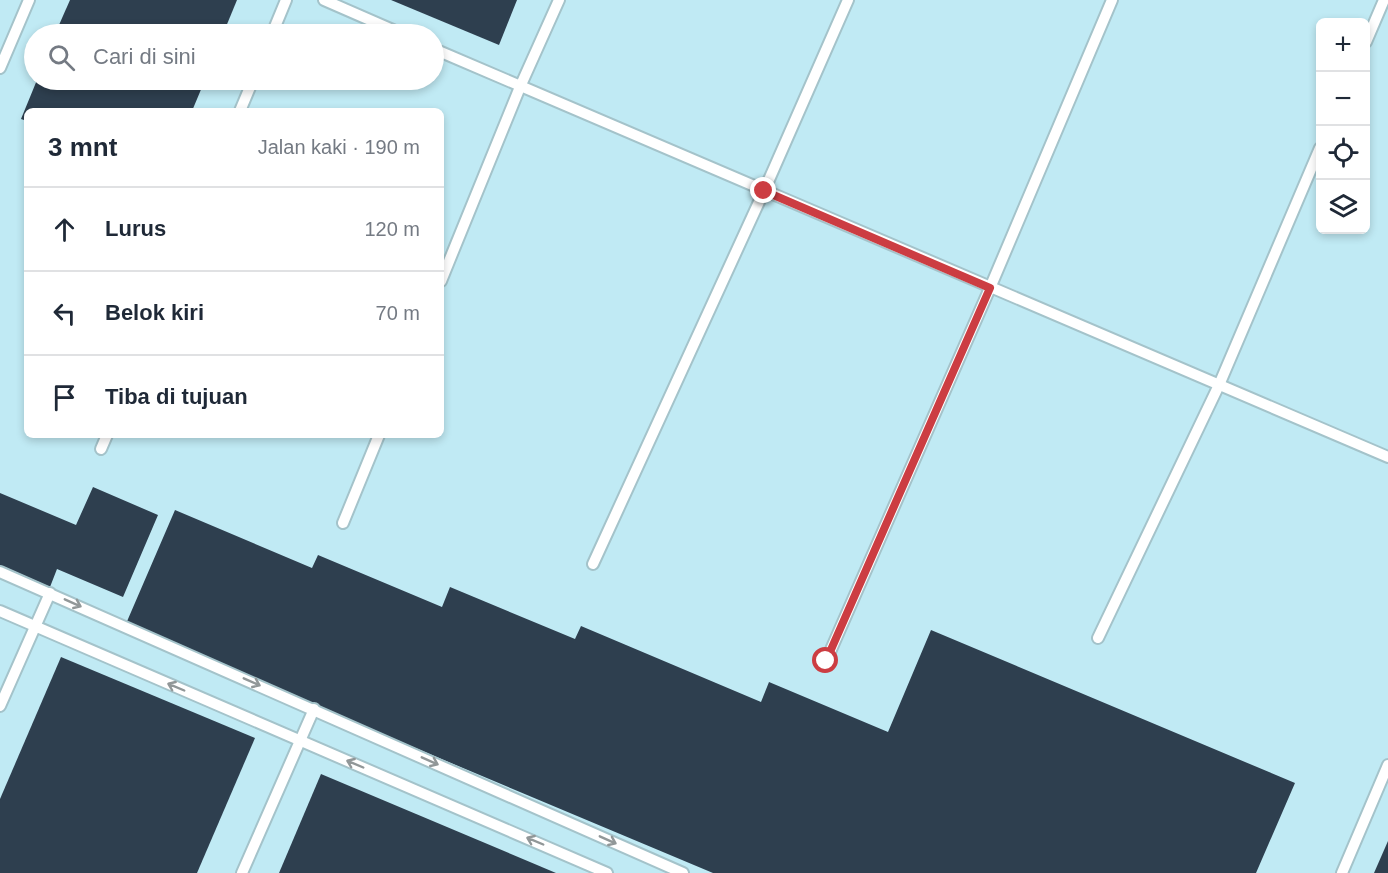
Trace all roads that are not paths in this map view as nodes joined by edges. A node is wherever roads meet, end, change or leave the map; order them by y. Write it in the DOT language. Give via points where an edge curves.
graph roads {
  1 [pos="29,0"];
  2 [pos="286,0"];
  3 [pos="324,0"];
  4 [pos="559,0"];
  5 [pos="848,0"];
  6 [pos="1112,0"];
  7 [pos="1384,0"];
  8 [pos="276,24"];
  9 [pos="379,24"];
  10 [pos="1370,31"];
  11 [pos="444,53"];
  12 [pos="0,68"];
  13 [pos="520,87"];
  14 [pos="249,90"];
  15 [pos="241,108"];
  16 [pos="1316,157"];
  17 [pos="764,191"];
  18 [pos="444,274"];
  19 [pos="990,288"];
  20 [pos="1219,385"];
  21 [pos="106,438"];
  22 [pos="377,438"];
  23 [pos="101,450"];
  24 [pos="1388,457"];
  25 [pos="343,523"];
  26 [pos="593,564"];
  27 [pos="0,573"];
  28 [pos="50,593"];
  29 [pos="0,611"];
  30 [pos="34,627"];
  31 [pos="1098,638"];
  32 [pos="826,661"];
  33 [pos="0,706"];
  34 [pos="314,710"];
  35 [pos="301,741"];
  36 [pos="1388,765"];
  37 [pos="242,873"];
  38 [pos="608,873"];
  39 [pos="683,873"];
  40 [pos="1342,873"];
  1 -- 12 [label="lane"];
  2 -- 8 [label="lane"];
  3 -- 9 [label="lane"];
  4 -- 13 [label="lane"];
  5 -- 17 [label="lane"];
  6 -- 19 [label="lane"];
  7 -- 10 [label="lane"];
  11 -- 13 [label="lane"];
  13 -- 17 [label="lane"];
  13 -- 18 [label="lane"];
  14 -- 15 [label="lane"];
  16 -- 20 [label="lane"];
  17 -- 19 [label="lane"];
  17 -- 26 [label="lane"];
  19 -- 20 [label="lane"];
  19 -- 32 [label="lane"];
  20 -- 24 [label="lane"];
  20 -- 31 [label="lane"];
  21 -- 23 [label="lane"];
  22 -- 25 [label="lane"];
  27 -- 28 [label="lane"];
  28 -- 30 [label="lane"];
  28 -- 34 [label="lane, one-way"];
  29 -- 30 [label="lane"];
  30 -- 33 [label="lane"];
  35 -- 30 [label="lane, one-way"];
  34 -- 35 [label="lane"];
  34 -- 39 [label="lane, one-way"];
  35 -- 37 [label="lane"];
  38 -- 35 [label="lane, one-way"];
  36 -- 40 [label="lane"];
}
